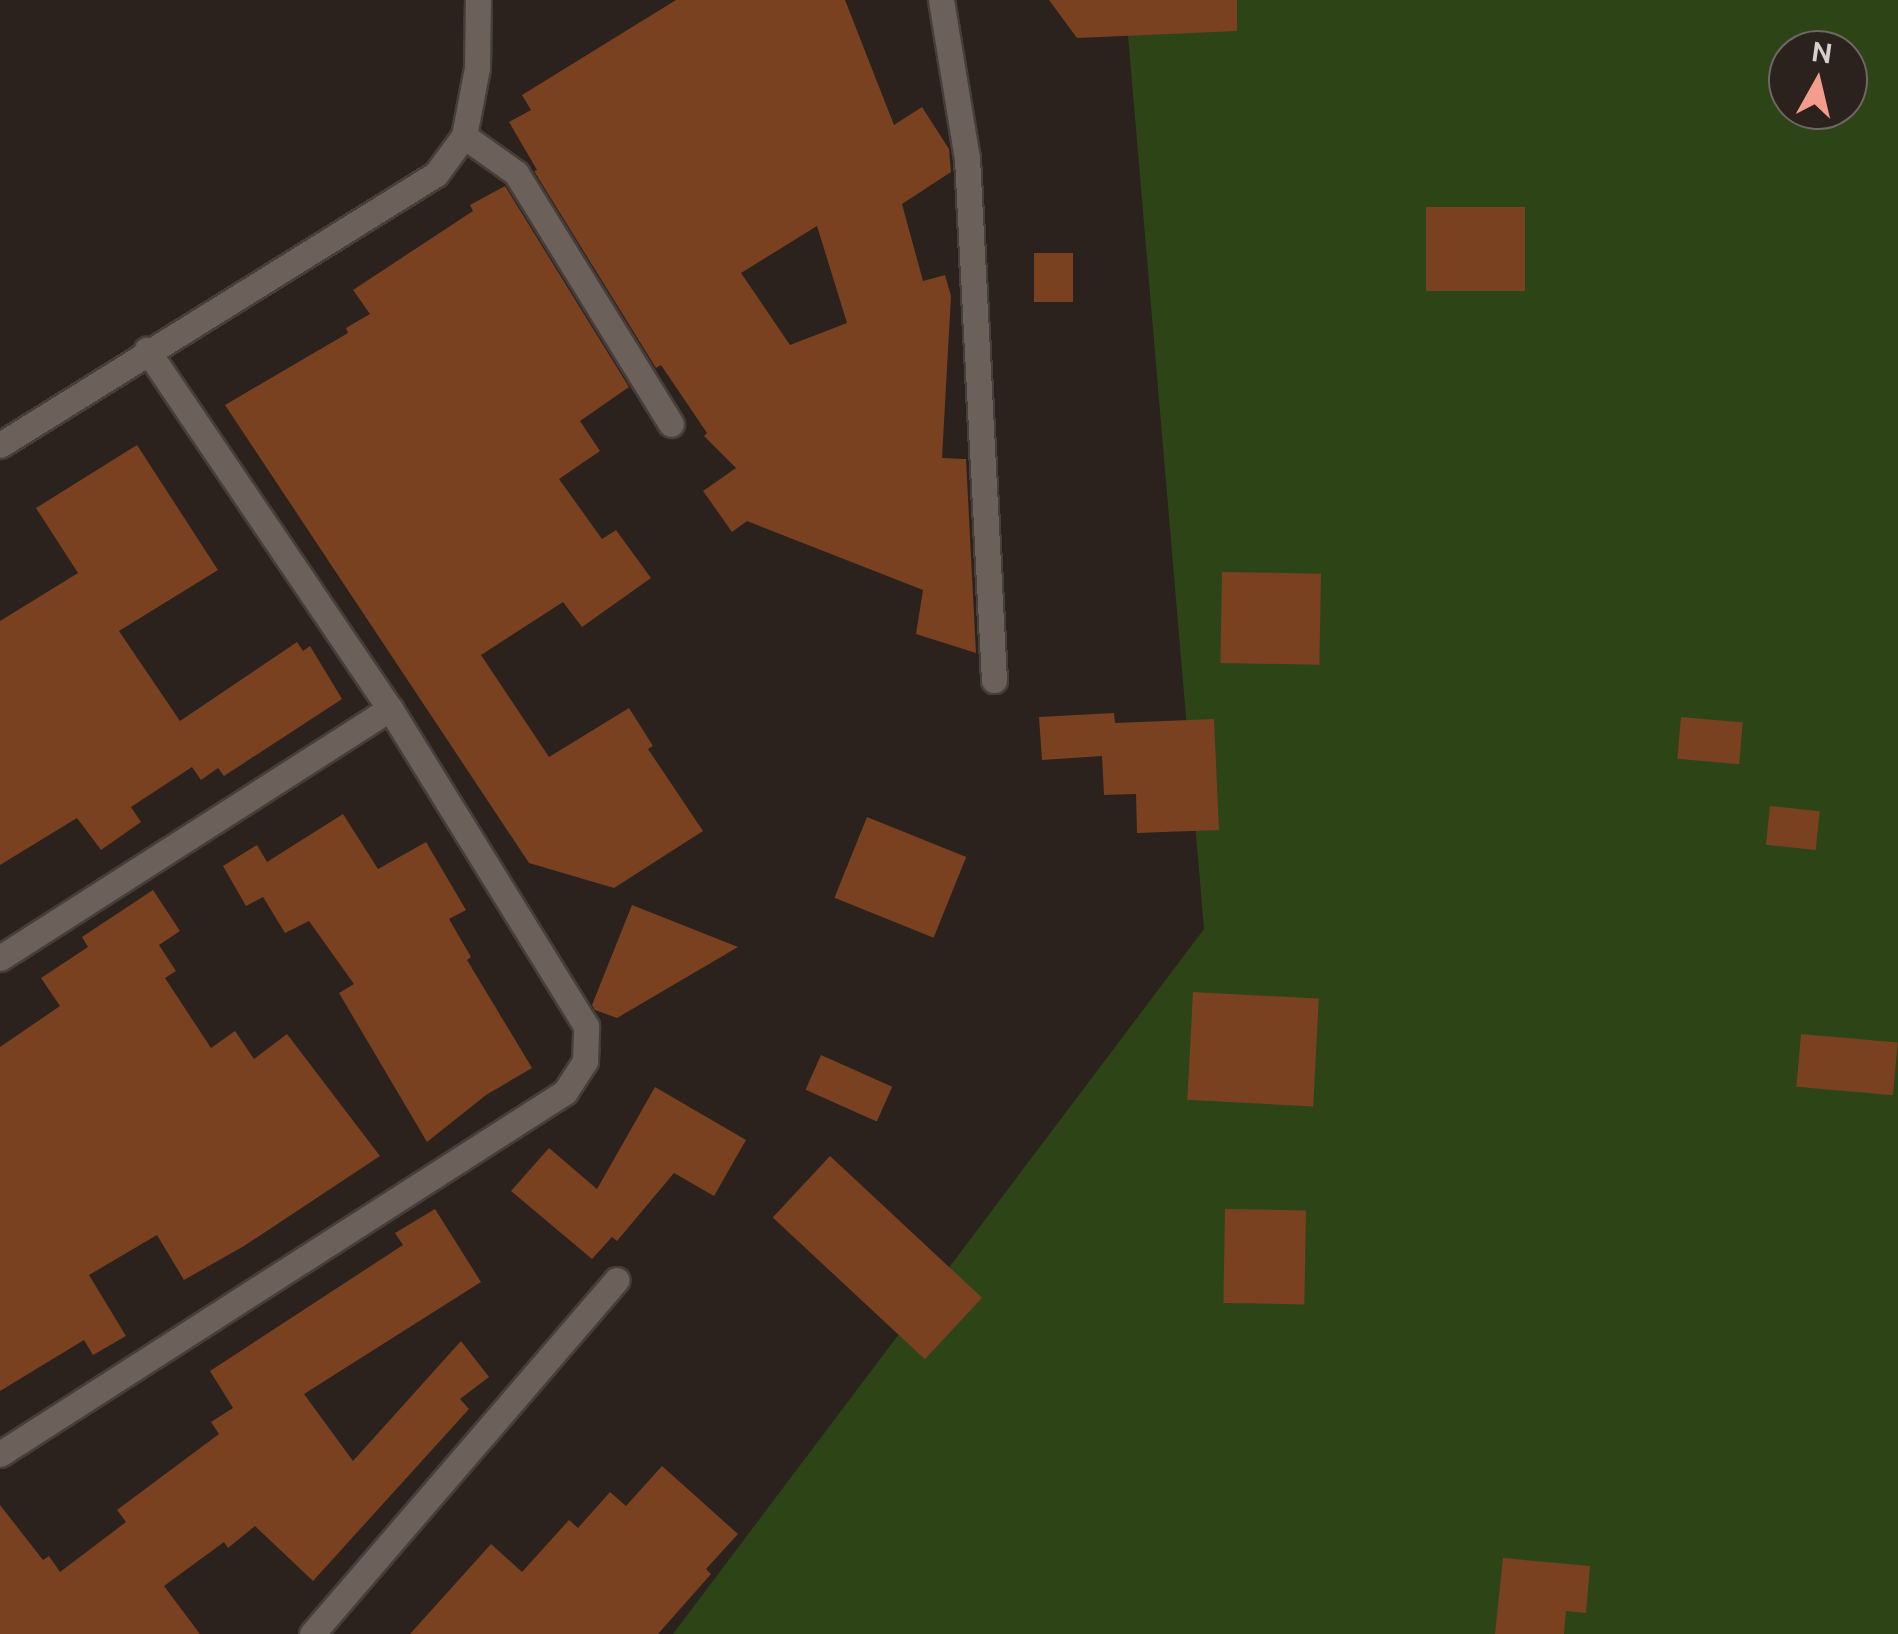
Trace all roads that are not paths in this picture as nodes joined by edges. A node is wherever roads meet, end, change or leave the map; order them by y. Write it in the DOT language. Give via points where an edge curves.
graph roads {
  1 [pos="478,0"];
  2 [pos="941,0"];
  3 [pos="464,136"];
  4 [pos="147,350"];
  5 [pos="671,424"];
  6 [pos="0,445"];
  7 [pos="994,680"];
  8 [pos="390,709"];
  9 [pos="0,958"];
  10 [pos="616,1280"];
  11 [pos="0,1454"];
  12 [pos="312,1634"];
  1 -- 3 [label="street" via="477,68"];
  2 -- 7 [label="street" via="968,158"];
  3 -- 4 [label="street" via="436,174"];
  3 -- 5 [label="street" via="516,173"];
  4 -- 6 [label="street"];
  4 -- 8 [label="street"];
  8 -- 9 [label="street"];
  8 -- 11 [label="street" via="586,1026 586,1061 565,1092"];
  10 -- 12 [label="street"];
}
